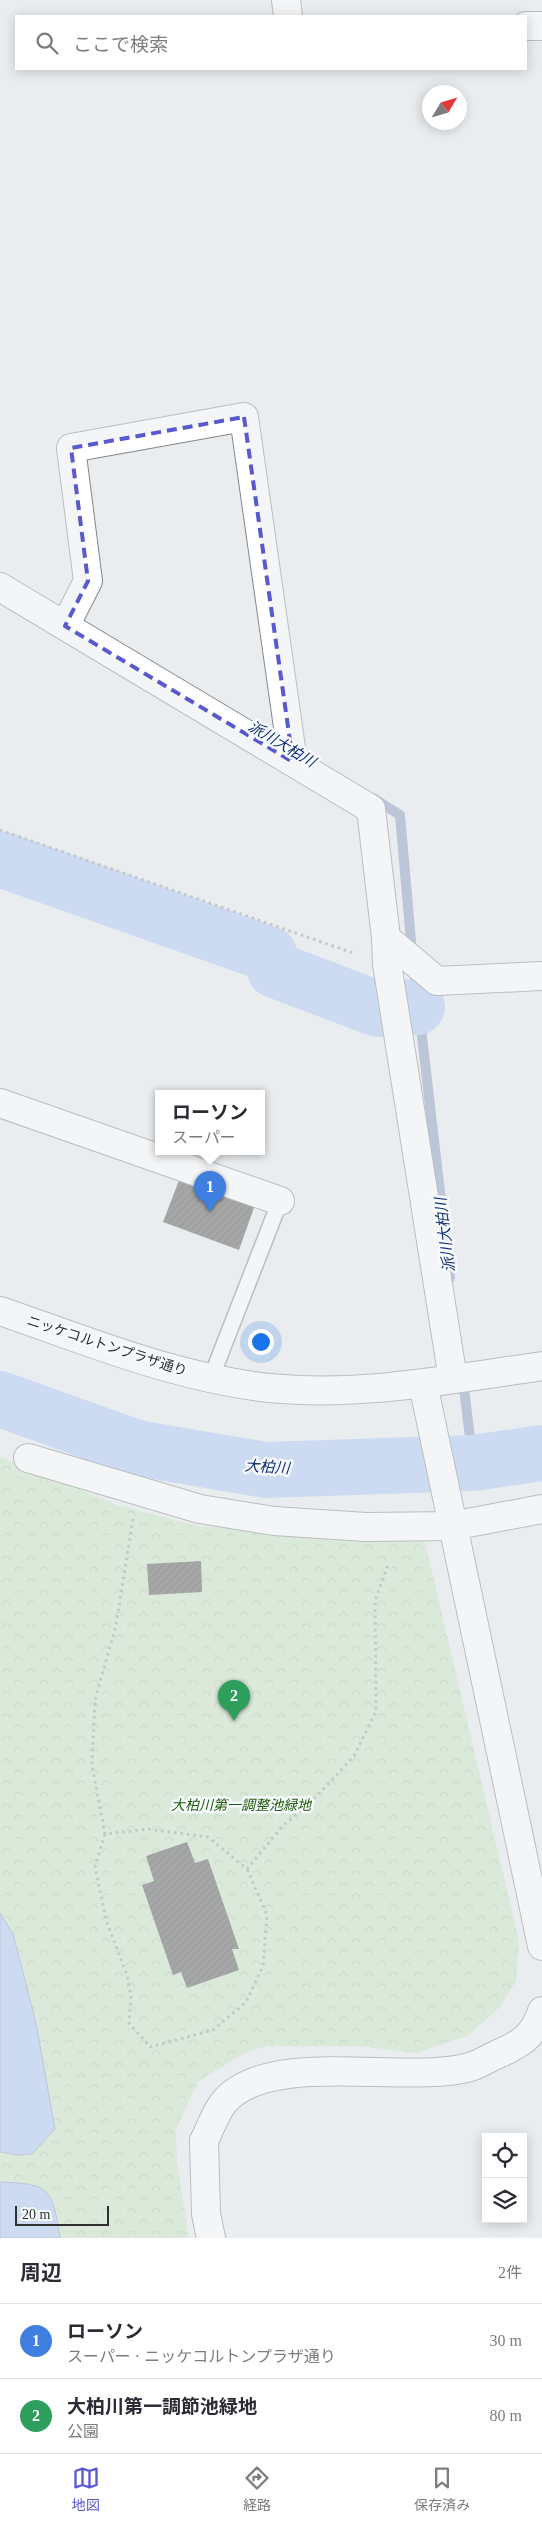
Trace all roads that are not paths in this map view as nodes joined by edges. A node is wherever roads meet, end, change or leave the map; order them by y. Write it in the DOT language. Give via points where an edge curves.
graph roads {
  1 [pos="286,0"];
  2 [pos="288,15"];
  3 [pos="527,26"];
  4 [pos="542,26"];
  5 [pos="0,587"];
  6 [pos="65,626"];
  7 [pos="293,762"];
  8 [pos="387,960"];
  9 [pos="542,976"];
  10 [pos="0,1103"];
  11 [pos="280,1201"];
  12 [pos="0,1311"];
  13 [pos="542,1366"];
  14 [pos="210,1378"];
  15 [pos="453,1379"];
  16 [pos="423,1384"];
  17 [pos="28,1458"];
  18 [pos="542,1509"];
  19 [pos="450,1515"];
  20 [pos="542,1946"];
  21 [pos="540,2024"];
  22 [pos="211,2238"];
  1 -- 2 [label="street"];
  3 -- 4 [label="street"];
  5 -- 6 [label="street"];
  6 -- 7 [label="street"];
  6 -- 7 [label="street" via="88,581 71,448 244,416"];
  7 -- 8 [label="street" via="371,809"];
  8 -- 9 [label="street" via="437,981"];
  8 -- 15 [label="street"];
  10 -- 11 [label="street"];
  11 -- 14 [label="lane"];
  12 -- 14 [label="street, ニッケコルトンプラザ通り" via="148,1362"];
  13 -- 15 [label="street, ニッケコルトンプラザ通り"];
  14 -- 16 [label="street, ニッケコルトンプラザ通り" via="270,1388 338,1390"];
  15 -- 16 [label="street, ニッケコルトンプラザ通り"];
  16 -- 19 [label="street"];
  17 -- 19 [label="street" via="200,1509 274,1521 366,1527"];
  18 -- 19 [label="street"];
  19 -- 20 [label="street"];
  21 -- 22 [label="street" via="514,2047 470,2067 425,2072 332,2071 273,2077 246,2085 225,2101 204,2141 206,2214"];
}
